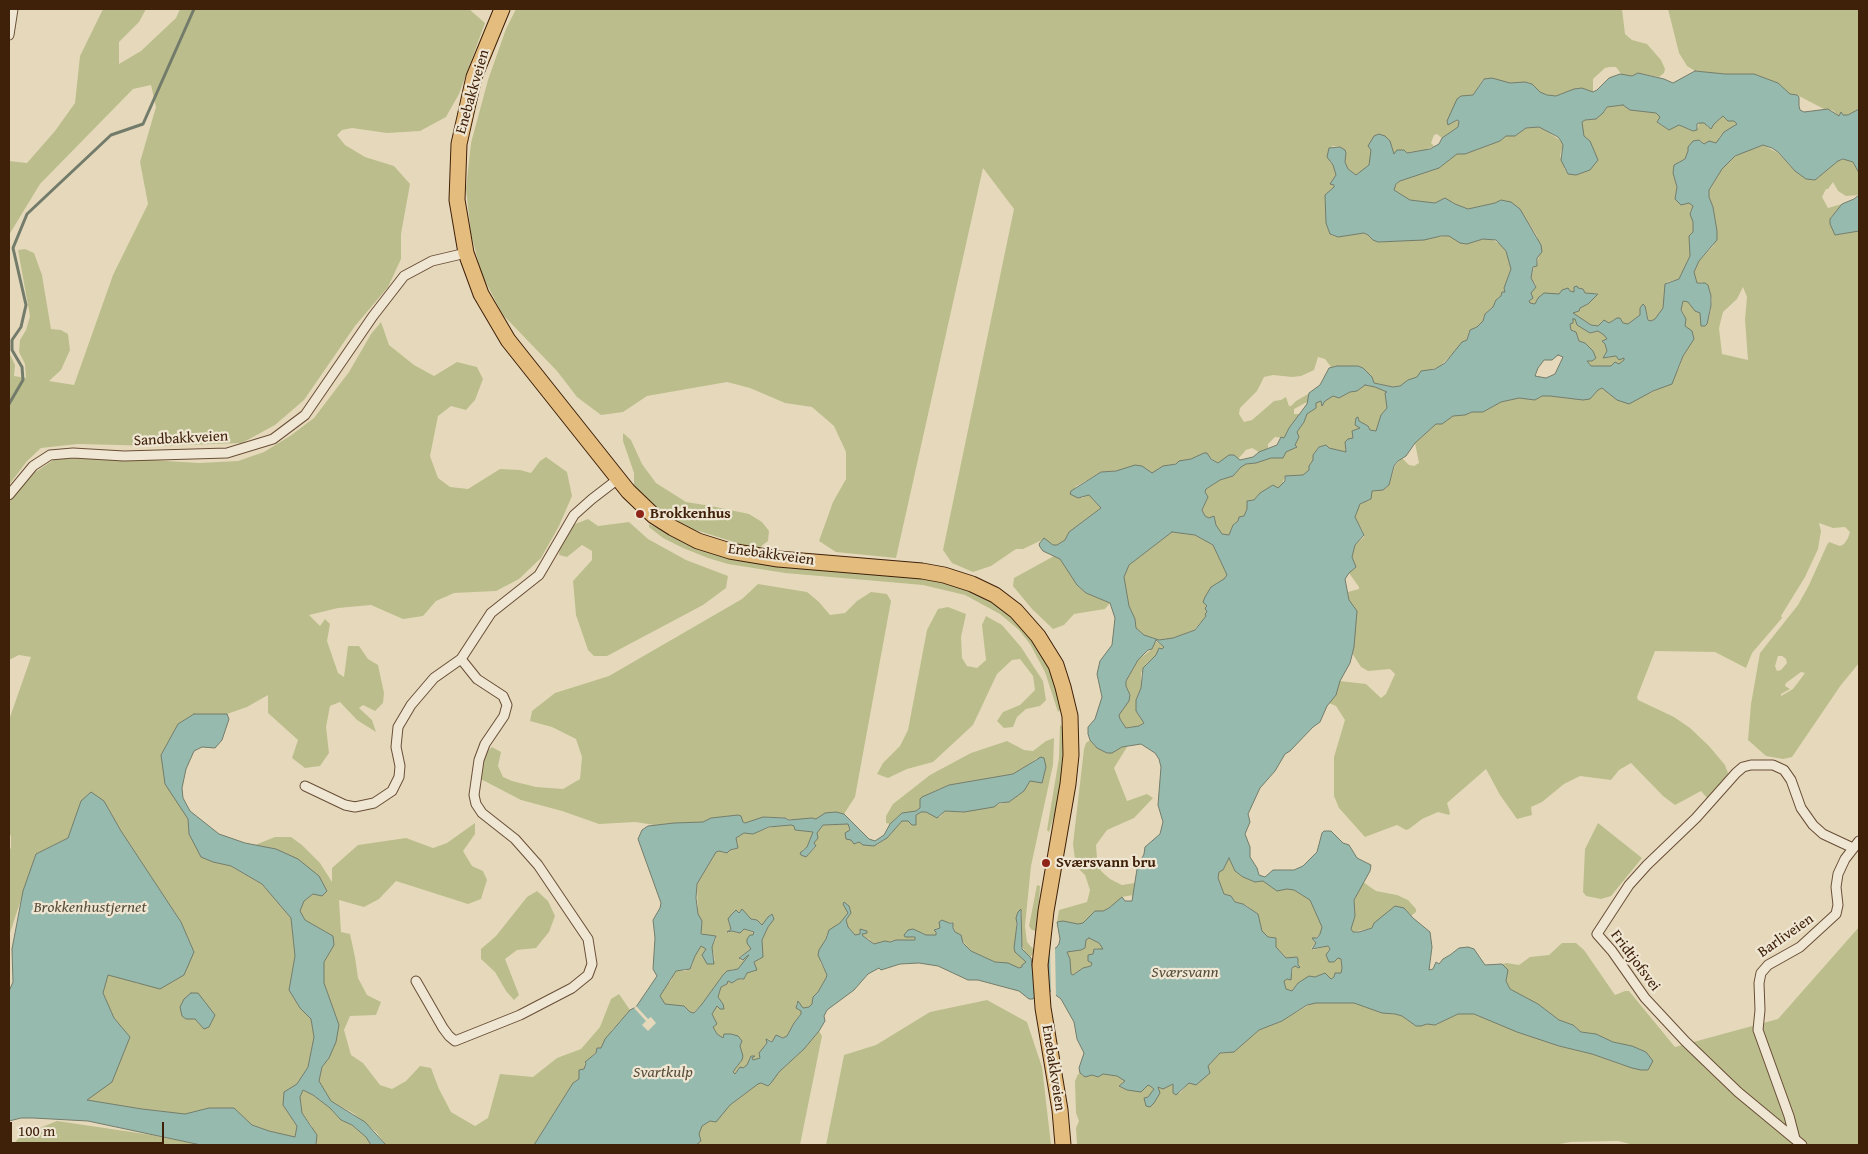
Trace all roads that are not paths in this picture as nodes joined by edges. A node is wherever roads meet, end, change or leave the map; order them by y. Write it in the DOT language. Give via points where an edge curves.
graph roads {
  1 [pos="13,9"];
  2 [pos="502,9"];
  3 [pos="9,35"];
  4 [pos="466,253"];
  5 [pos="618,479"];
  6 [pos="9,495"];
  7 [pos="462,659"];
  8 [pos="1784,770"];
  9 [pos="306,786"];
  10 [pos="1856,844"];
  11 [pos="416,981"];
  12 [pos="1795,1139"];
  13 [pos="1063,1145"];
  14 [pos="1802,1145"];
  1 -- 3 [label="street"];
  2 -- 4 [label="main road, Enebakkveien" via="474,77 459,144 457,200"];
  4 -- 5 [label="main road, Enebakkveien" via="481,294 508,340"];
  4 -- 6 [label="street, Sandbakkveien" via="432,261 404,276 305,414 273,439 227,454 50,455 33,466"];
  5 -- 7 [label="street" via="574,515 539,574 491,613"];
  5 -- 13 [label="main road, Enebakkveien" via="654,516 713,547 761,557 903,569 944,575 972,584 1016,611 1045,646 1060,675 1071,728 1069,776 1044,923 1041,986"];
  7 -- 9 [label="street" via="434,678 411,705 398,728 399,777 392,791 374,803 355,807"];
  7 -- 11 [label="street" via="477,679 503,696 507,705 479,760 474,795 476,804 515,839 543,873 588,939 592,964 588,974 555,998 455,1040 443,1028"];
  8 -- 10 [label="street, Barliveien" via="1810,821 1823,834"];
  8 -- 12 [label="street, Fridtjofsvei" via="1773,765 1751,764 1736,773 1629,885 1597,934 1645,998 1685,1041 1731,1087"];
  10 -- 12 [label="street, Barliveien" via="1838,874 1836,914 1800,947 1768,965 1761,973 1758,1030"];
  12 -- 14 [label="street, Fridtjofsvei"];
}
